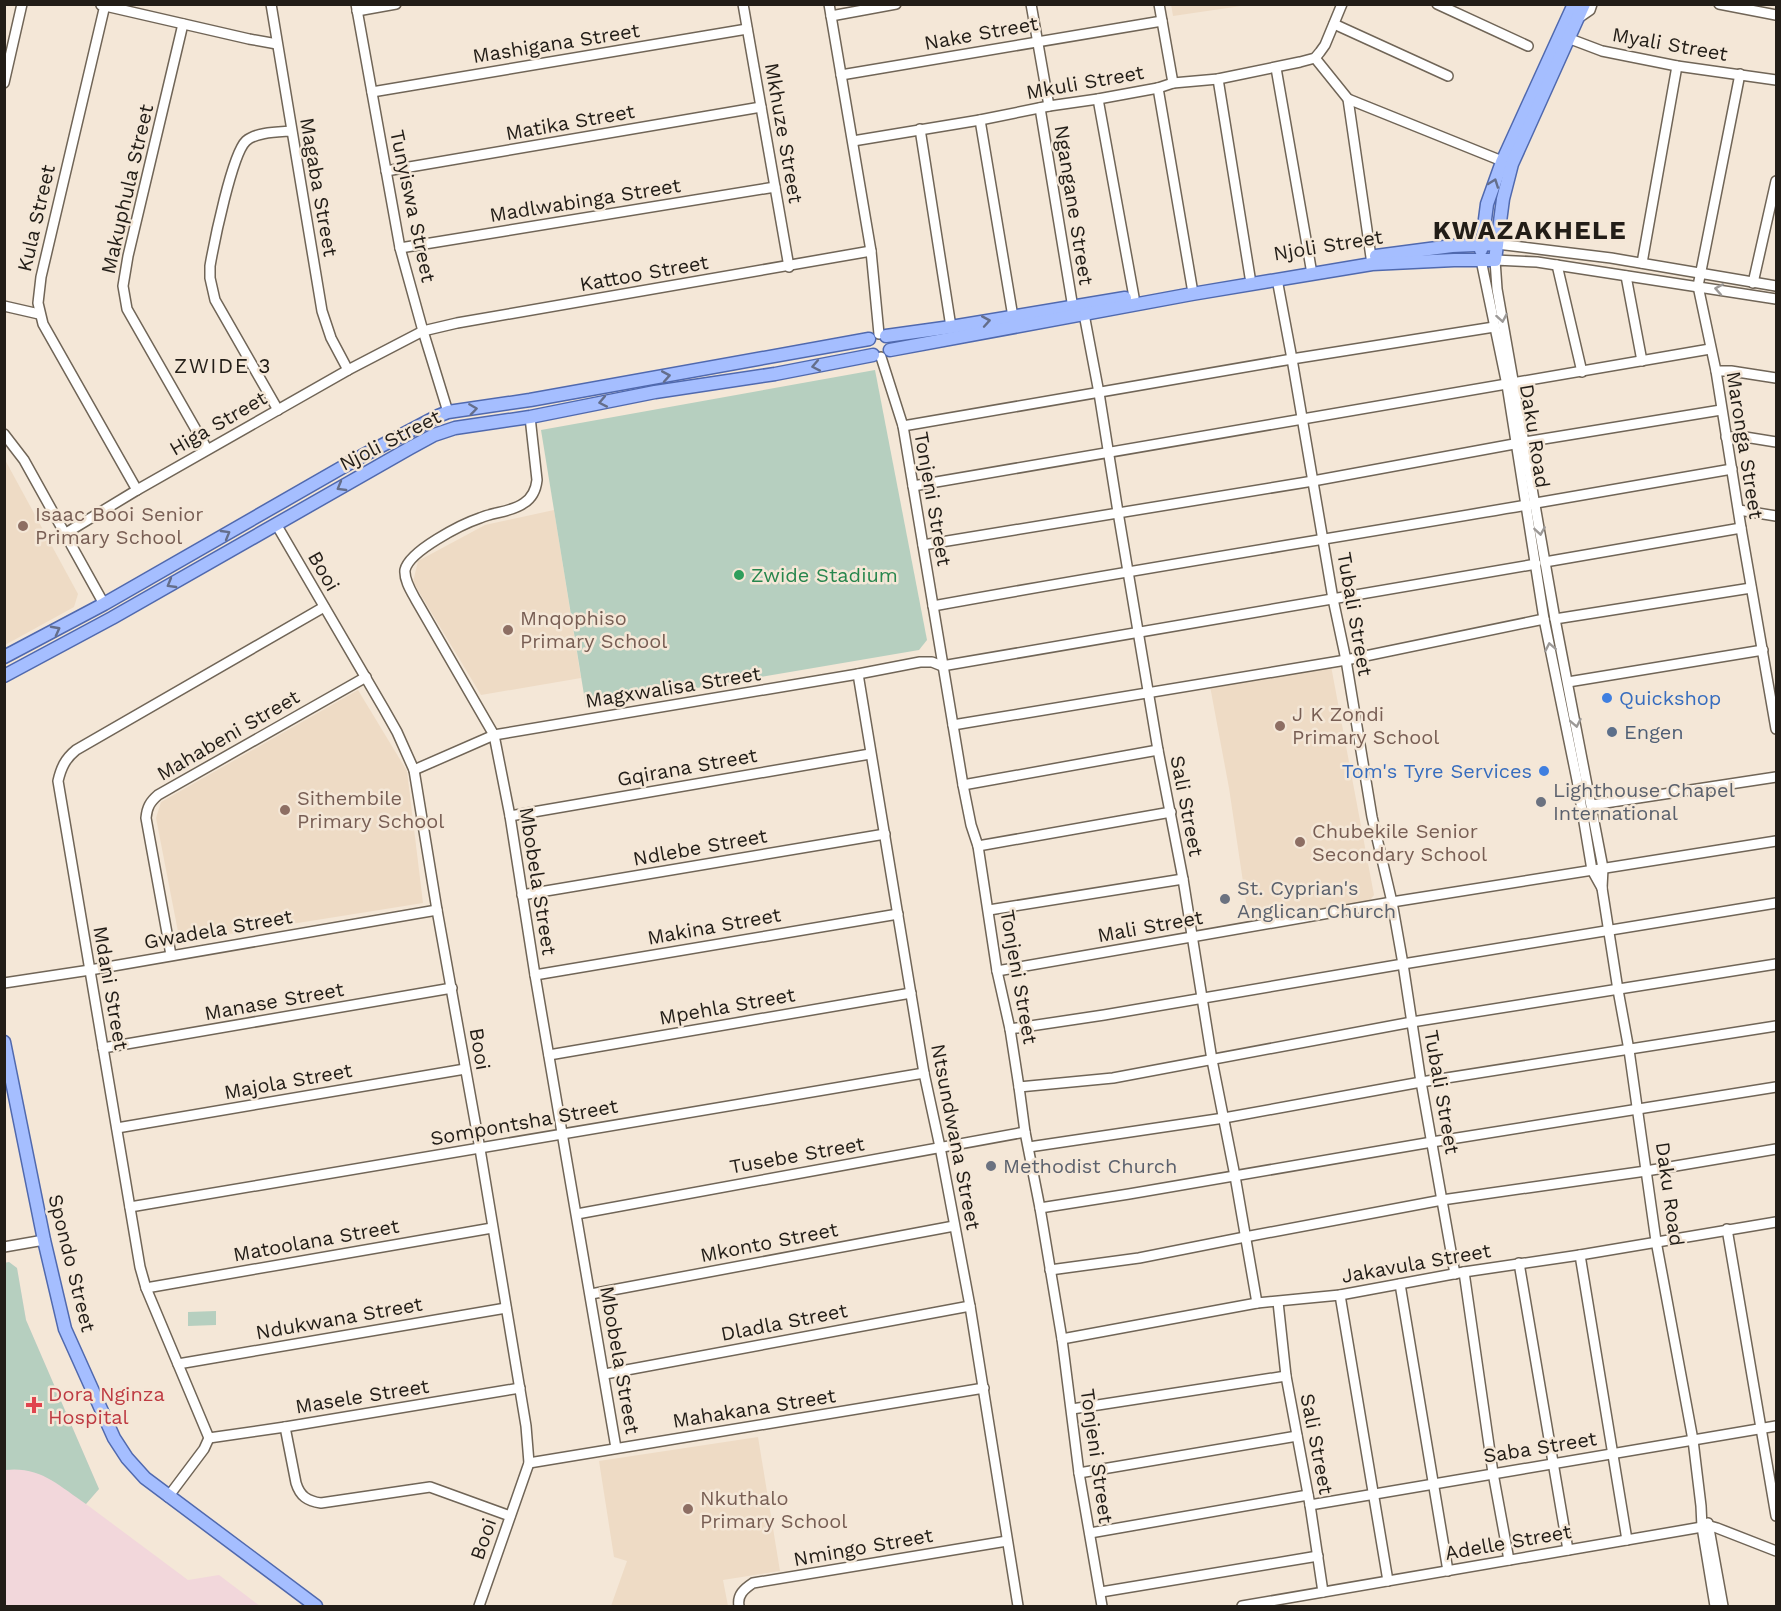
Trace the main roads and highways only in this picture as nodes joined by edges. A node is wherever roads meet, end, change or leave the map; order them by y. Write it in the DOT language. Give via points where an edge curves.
graph roads {
  1 [pos="1574,4"];
  2 [pos="1584,4"];
  3 [pos="1564,37"];
  4 [pos="1507,163"];
  5 [pos="1497,244"];
  6 [pos="1481,245"];
  7 [pos="1371,260"];
  8 [pos="1481,260"];
  9 [pos="1496,260"];
  10 [pos="878,336"];
  11 [pos="881,354"];
  12 [pos="4,657"];
  13 [pos="4,676"];
  14 [pos="4,1042"];
  15 [pos="316,1606"];
  1 -- 3 [label="main road, Daku Road"];
  2 -- 3 [label="main road, Daku Road"];
  3 -- 4 [label="main road, Daku Road"];
  4 -- 5 [label="main road, Daku Road"];
  6 -- 4 [label="main road, Daku Road, one-way" via="1487,204"];
  5 -- 6 [label="main road, Njoli Street"];
  5 -- 9 [label="main road, Daku Road"];
  6 -- 7 [label="main road, Njoli Street"];
  6 -- 8 [label="main road, Daku Road"];
  7 -- 8 [label="main road, Njoli Street"];
  10 -- 7 [label="main road, Njoli Street, one-way"];
  7 -- 11 [label="main road, Njoli Street"];
  8 -- 9 [label="main road, Njoli Street"];
  10 -- 11 [label="main road" via="868,348"];
  10 -- 11 [label="main road" via="891,342"];
  12 -- 10 [label="main road, Njoli Street, one-way" via="392,439 448,412"];
  11 -- 13 [label="main road, Njoli Street, one-way" via="455,428 434,435"];
  14 -- 15 [label="main road, Spondo Street" via="66,1329 114,1438 145,1478"];
}
